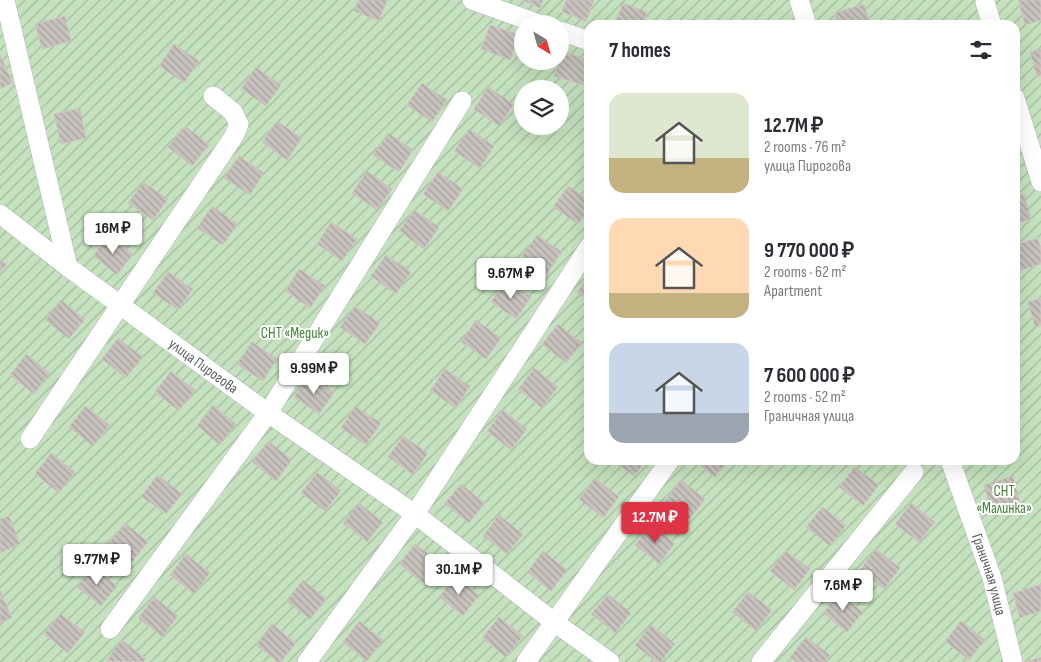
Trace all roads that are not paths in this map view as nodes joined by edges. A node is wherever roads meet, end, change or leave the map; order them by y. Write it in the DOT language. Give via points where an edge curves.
graph roads {
  1 [pos="5,0"];
  2 [pos="472,0"];
  3 [pos="799,0"];
  4 [pos="985,2"];
  5 [pos="514,15"];
  6 [pos="805,20"];
  7 [pos="990,20"];
  8 [pos="569,34"];
  9 [pos="584,39"];
  10 [pos="213,96"];
  11 [pos="462,101"];
  12 [pos="1020,114"];
  13 [pos="1041,182"];
  14 [pos="0,214"];
  15 [pos="584,255"];
  16 [pos="68,267"];
  17 [pos="121,304"];
  18 [pos="268,413"];
  19 [pos="30,439"];
  20 [pos="666,465"];
  21 [pos="952,465"];
  22 [pos="914,472"];
  23 [pos="415,514"];
  24 [pos="554,622"];
  25 [pos="110,629"];
  26 [pos="307,662"];
  27 [pos="526,662"];
  28 [pos="610,662"];
  29 [pos="761,662"];
  30 [pos="1013,662"];
  1 -- 16 [label="street"];
  2 -- 5 [label="street"];
  3 -- 6 [label="street"];
  4 -- 7 [label="street"];
  8 -- 9 [label="street"];
  10 -- 17 [label="street" via="233,112 239,124 234,136"];
  11 -- 18 [label="street"];
  12 -- 13 [label="street"];
  14 -- 16 [label="street, улица Пирогова"];
  15 -- 23 [label="street"];
  16 -- 17 [label="street, улица Пирогова"];
  17 -- 18 [label="street, улица Пирогова"];
  17 -- 19 [label="street"];
  18 -- 23 [label="street, улица Пирогова"];
  18 -- 25 [label="street"];
  20 -- 24 [label="street"];
  21 -- 30 [label="street, Граничная улица" via="992,578"];
  22 -- 29 [label="street"];
  23 -- 24 [label="street, улица Пирогова"];
  23 -- 26 [label="street"];
  24 -- 27 [label="street"];
  24 -- 28 [label="street, улица Пирогова"];
}
